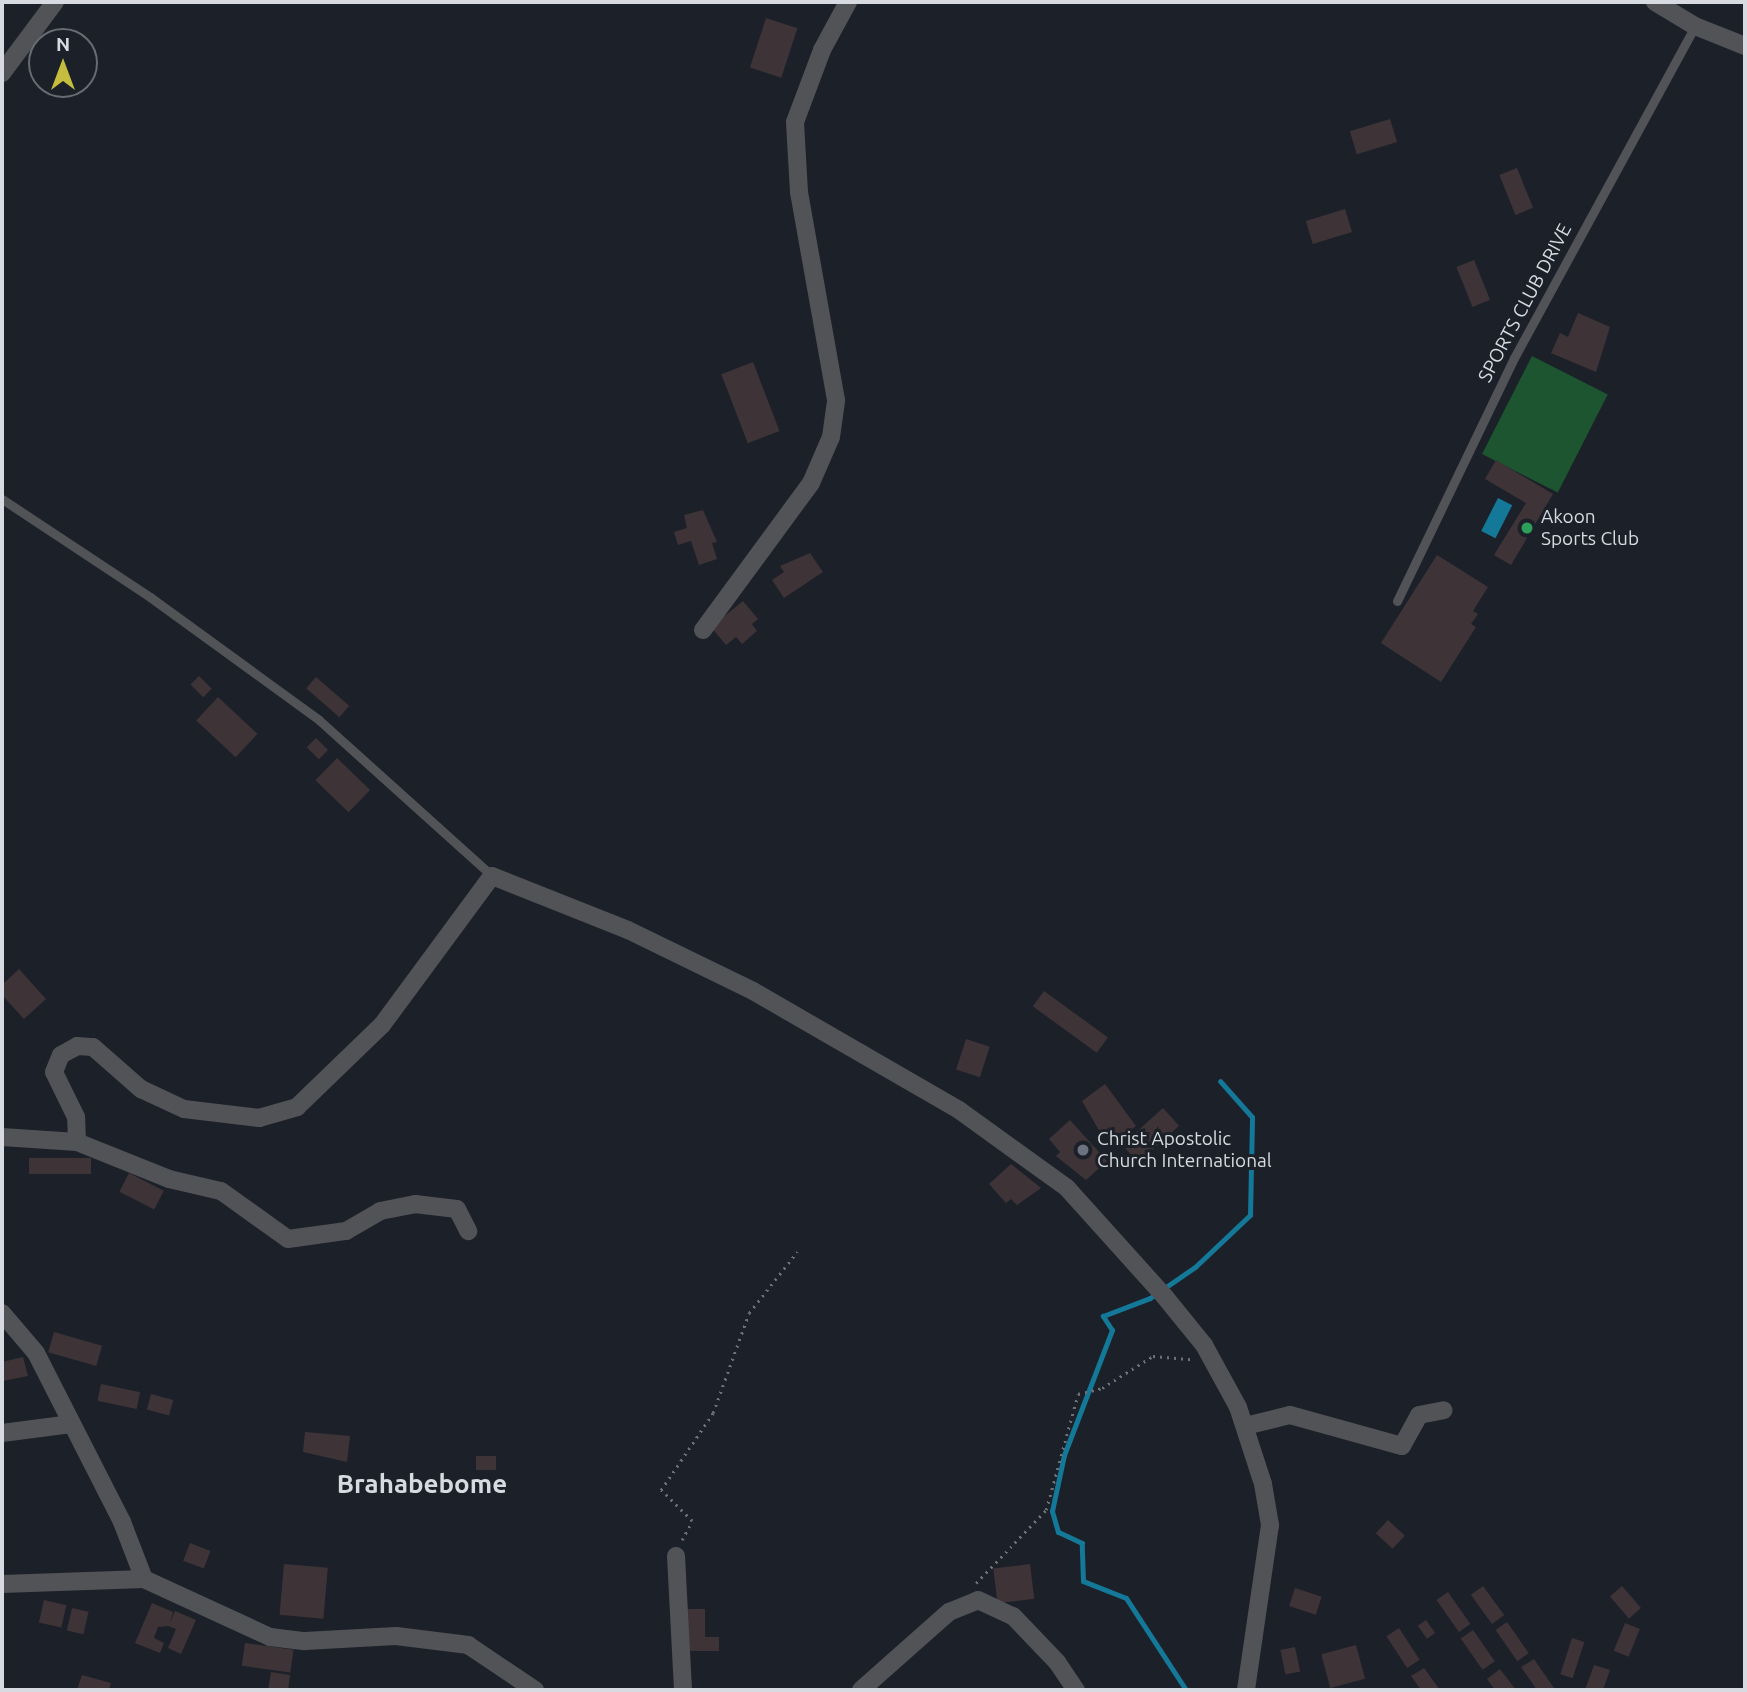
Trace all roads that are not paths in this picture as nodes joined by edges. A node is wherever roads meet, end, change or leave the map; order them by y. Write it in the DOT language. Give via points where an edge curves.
graph roads {
  1 [pos="55,2"];
  2 [pos="848,2"];
  3 [pos="1655,2"];
  4 [pos="1695,26"];
  5 [pos="1745,46"];
  6 [pos="2,73"];
  7 [pos="2,499"];
  8 [pos="1397,601"];
  9 [pos="703,630"];
  10 [pos="492,876"];
  11 [pos="2,1137"];
  12 [pos="77,1142"];
  13 [pos="468,1231"];
  14 [pos="2,1312"];
  15 [pos="1444,1410"];
  16 [pos="71,1424"];
  17 [pos="1245,1426"];
  18 [pos="2,1433"];
  19 [pos="676,1556"];
  20 [pos="144,1579"];
  21 [pos="2,1584"];
  22 [pos="535,1690"];
  23 [pos="683,1690"];
  24 [pos="861,1690"];
  25 [pos="1076,1690"];
  26 [pos="1246,1690"];
  1 -- 6 [label="street"];
  2 -- 9 [label="street" via="822,50 795,122 799,192 836,400 831,437 811,482"];
  3 -- 4 [label="street"];
  4 -- 5 [label="street"];
  4 -- 8 [label="lane, SPORTS CLUB DRIVE" via="1514,358"];
  7 -- 10 [label="lane" via="150,597 319,720 441,836"];
  10 -- 12 [label="street" via="382,1025 297,1107 259,1118 184,1109 141,1089 93,1047 77,1046 61,1055 54,1072 76,1117"];
  10 -- 17 [label="street" via="653,942 922,1086 1067,1188 1165,1297 1211,1358"];
  11 -- 12 [label="street"];
  12 -- 13 [label="street" via="160,1175 221,1191 288,1239 346,1231 380,1211 415,1204 457,1209"];
  14 -- 16 [label="street" via="27,1339"];
  15 -- 17 [label="street" via="1419,1415 1402,1446 1290,1415"];
  16 -- 18 [label="street"];
  16 -- 20 [label="street"];
  17 -- 26 [label="street" via="1269,1525"];
  19 -- 23 [label="street"];
  20 -- 21 [label="street"];
  20 -- 22 [label="street" via="270,1637 305,1642 396,1636 468,1645"];
  24 -- 25 [label="street" via="961,1602 987,1602 1013,1616 1058,1662"];
}
